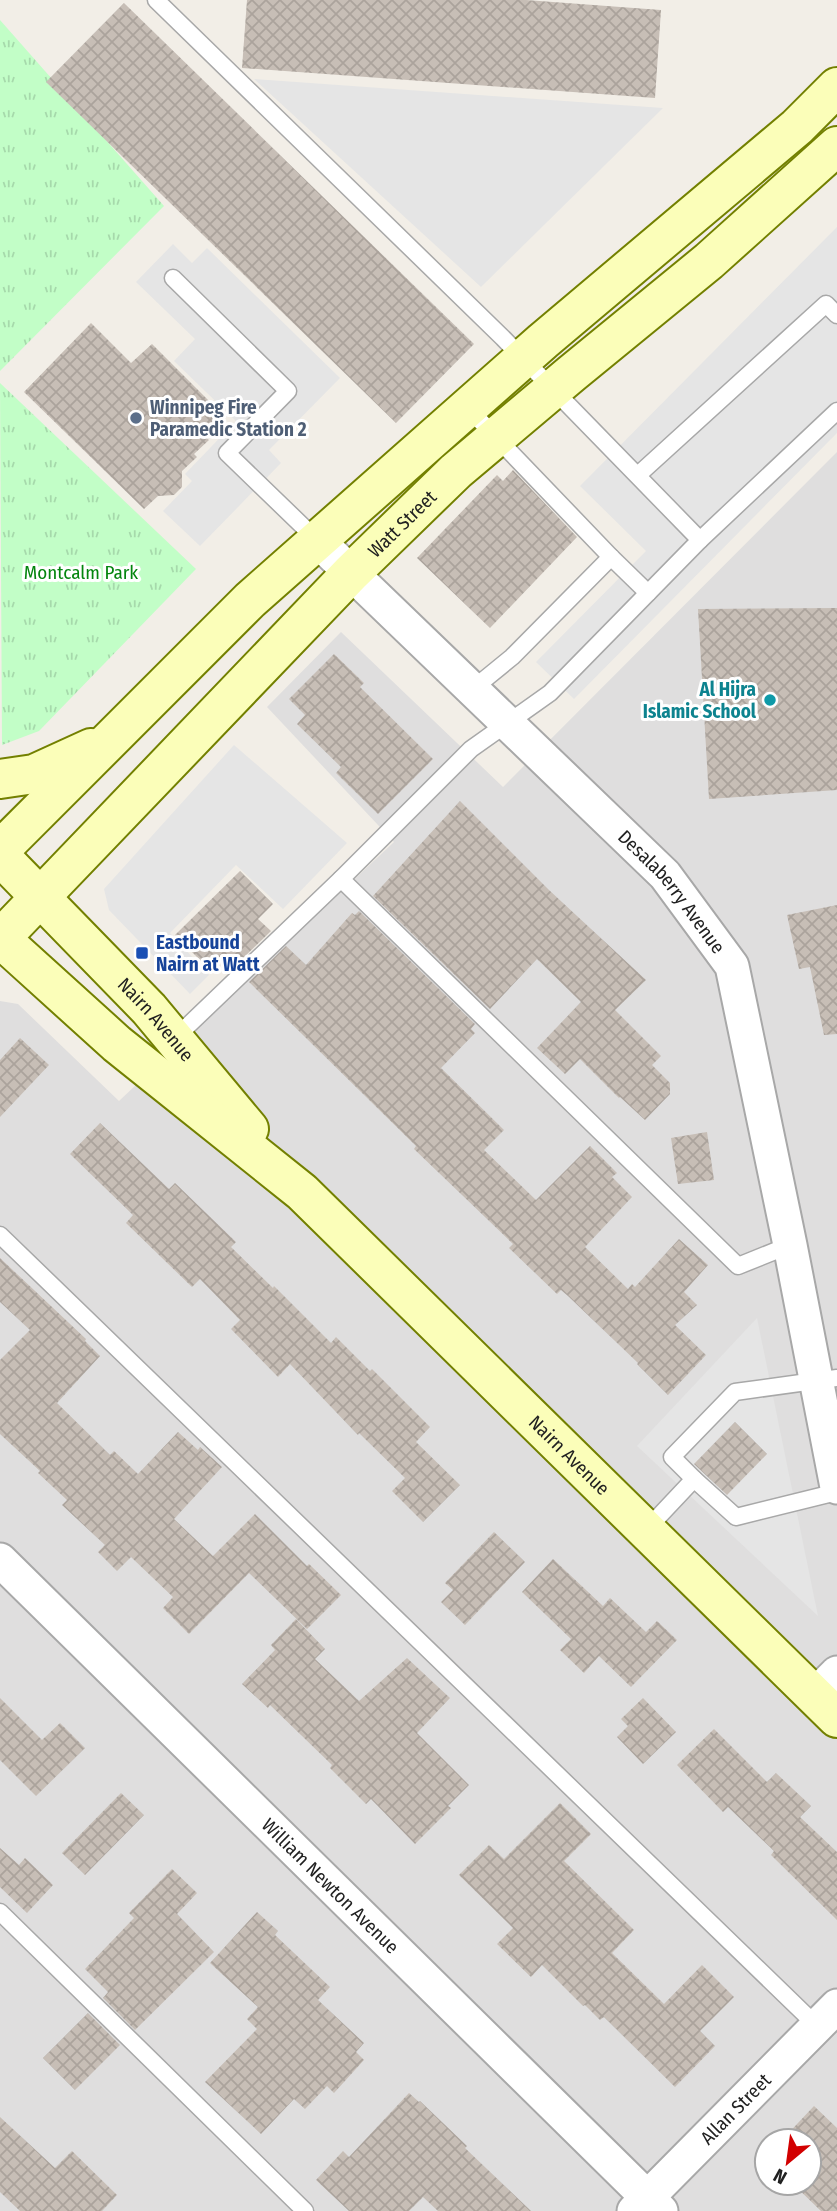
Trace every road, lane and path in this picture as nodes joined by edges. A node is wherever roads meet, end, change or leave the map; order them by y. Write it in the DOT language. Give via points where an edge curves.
graph roads {
  1 [pos="156,0"];
  2 [pos="837,87"];
  3 [pos="837,146"];
  4 [pos="173,278"];
  5 [pos="837,315"];
  6 [pos="523,359"];
  7 [pos="553,389"];
  8 [pos="467,407"];
  9 [pos="837,411"];
  10 [pos="496,438"];
  11 [pos="638,475"];
  12 [pos="317,540"];
  13 [pos="700,540"];
  14 [pos="611,557"];
  15 [pos="351,573"];
  16 [pos="648,593"];
  17 [pos="474,688"];
  18 [pos="508,723"];
  19 [pos="115,736"];
  20 [pos="0,779"];
  21 [pos="0,850"];
  22 [pos="0,856"];
  23 [pos="341,879"];
  24 [pos="40,896"];
  25 [pos="0,938"];
  26 [pos="174,1039"];
  27 [pos="302,1192"];
  28 [pos="0,1235"];
  29 [pos="790,1245"];
  30 [pos="827,1380"];
  31 [pos="694,1479"];
  32 [pos="837,1489"];
  33 [pos="646,1530"];
  34 [pos="0,1560"];
  35 [pos="829,1696"];
  36 [pos="0,1912"];
  37 [pos="827,2016"];
  38 [pos="647,2206"];
  39 [pos="305,2211"];
  1 -- 6 [label="lane"];
  2 -- 6 [label="main road" via="797,127"];
  3 -- 7 [label="main road, Watt Street" via="709,261"];
  4 -- 12 [label="lane" via="288,391 228,453"];
  5 -- 11 [label="lane" via="826,304"];
  6 -- 7 [label="lane"];
  6 -- 8 [label="main road"];
  7 -- 10 [label="main road, Watt Street"];
  7 -- 11 [label="lane"];
  8 -- 10 [label="lane"];
  8 -- 12 [label="main road"];
  9 -- 13 [label="lane"];
  10 -- 14 [label="lane"];
  10 -- 15 [label="main road, Watt Street"];
  11 -- 13 [label="lane"];
  12 -- 15 [label="street, Desalaberry Avenue"];
  12 -- 19 [label="main road" via="250,600"];
  13 -- 16 [label="lane"];
  14 -- 16 [label="lane"];
  14 -- 17 [label="lane" via="512,657"];
  15 -- 17 [label="street, Desalaberry Avenue"];
  15 -- 24 [label="main road, Watt Street"];
  16 -- 18 [label="lane" via="550,692"];
  17 -- 18 [label="street, Desalaberry Avenue"];
  18 -- 23 [label="lane" via="471,749"];
  18 -- 29 [label="street, Desalaberry Avenue" via="666,875 732,965"];
  19 -- 20 [label="main road" via="34,774"];
  19 -- 21 [label="main road"];
  22 -- 24 [label="main road, Nairn Avenue"];
  23 -- 26 [label="lane"];
  23 -- 29 [label="lane" via="738,1266"];
  24 -- 25 [label="main road, Watt Street"];
  24 -- 26 [label="main road, Nairn Avenue"];
  25 -- 27 [label="main road, Nairn Avenue" via="117,1044"];
  26 -- 27 [label="main road, Nairn Avenue"];
  27 -- 33 [label="main road, Nairn Avenue"];
  28 -- 37 [label="lane"];
  29 -- 30 [label="street, Desalaberry Avenue"];
  30 -- 31 [label="lane" via="735,1392 672,1457"];
  30 -- 32 [label="street, Desalaberry Avenue"];
  31 -- 32 [label="lane" via="736,1517"];
  31 -- 33 [label="lane"];
  33 -- 35 [label="main road, Nairn Avenue"];
  34 -- 38 [label="street, William Newton Avenue"];
  36 -- 39 [label="lane"];
  37 -- 38 [label="street, Allan Street"];
}
